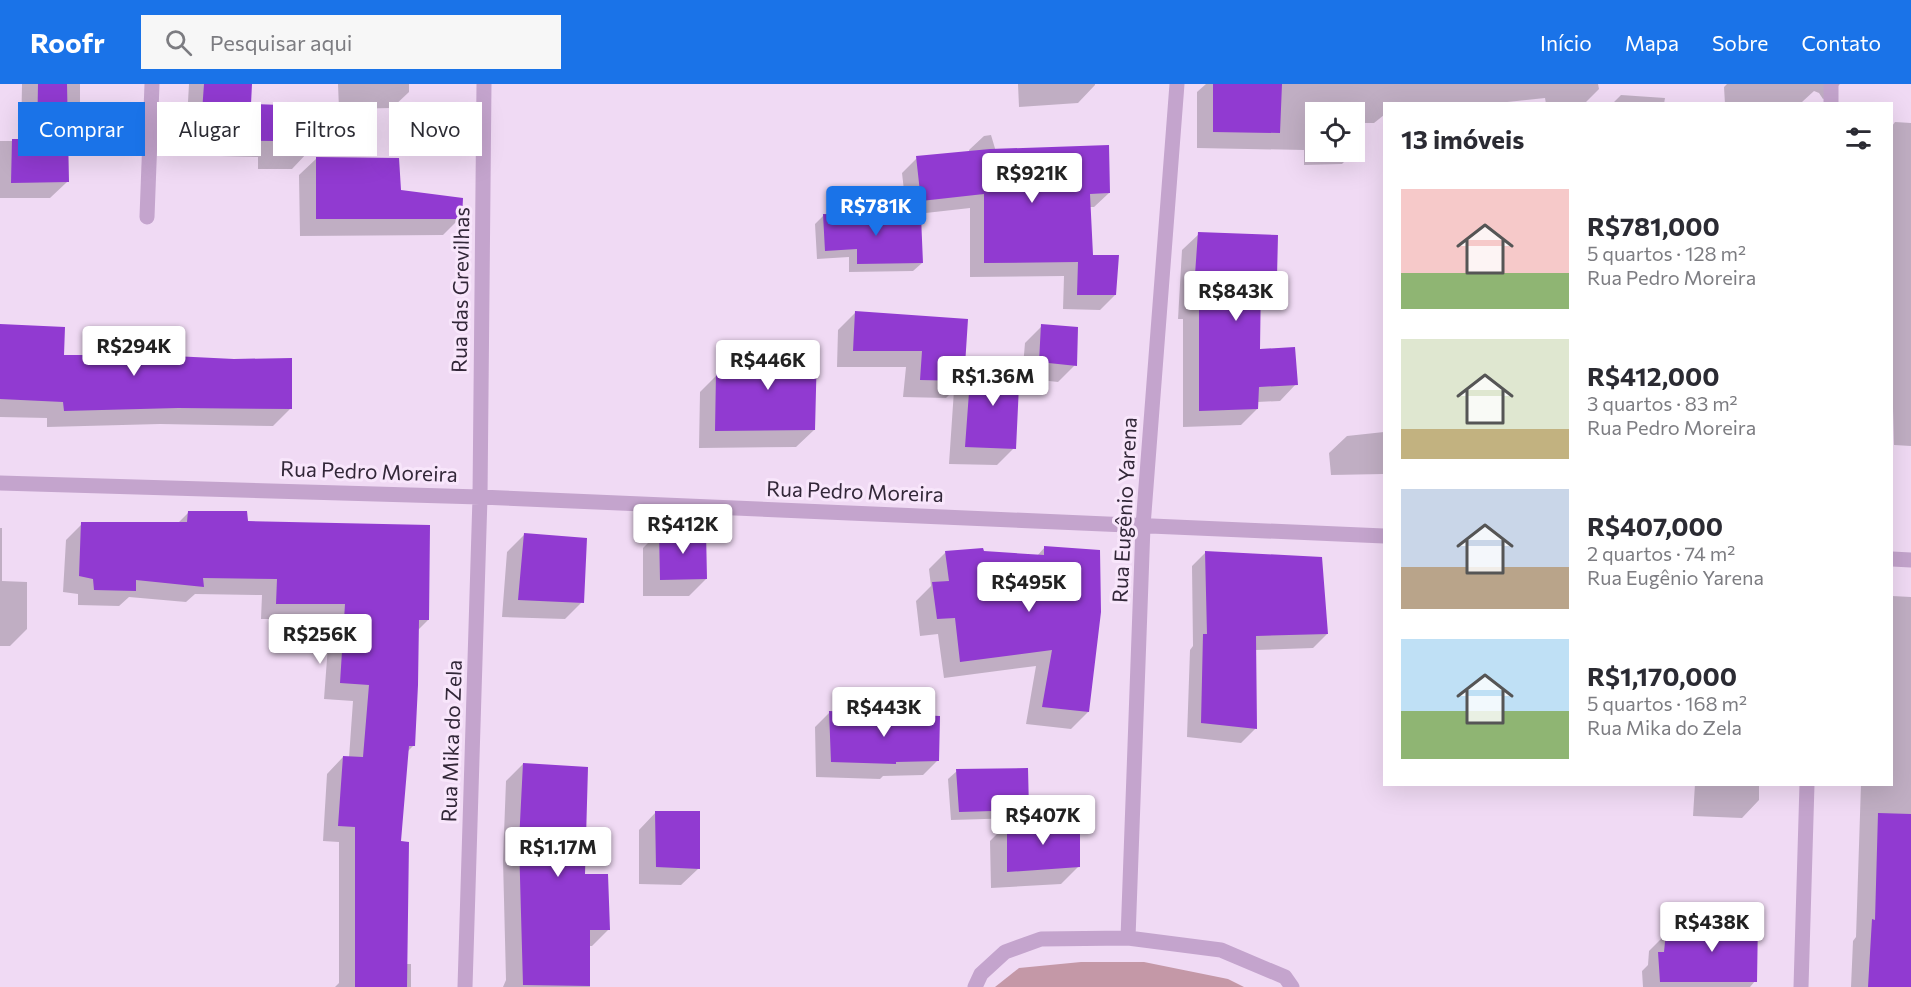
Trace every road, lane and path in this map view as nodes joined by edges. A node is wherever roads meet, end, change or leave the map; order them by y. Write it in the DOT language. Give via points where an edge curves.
graph roads {
  1 [pos="152,84"];
  2 [pos="484,84"];
  3 [pos="1177,84"];
  4 [pos="1832,84"];
  5 [pos="1831,102"];
  6 [pos="147,216"];
  7 [pos="0,483"];
  8 [pos="480,497"];
  9 [pos="1143,526"];
  10 [pos="1383,536"];
  11 [pos="1893,559"];
  12 [pos="1911,560"];
  13 [pos="1807,786"];
  14 [pos="1128,938"];
  15 [pos="465,987"];
  16 [pos="975,987"];
  17 [pos="1292,987"];
  18 [pos="1801,987"];
  1 -- 6 [label="street"];
  2 -- 8 [label="street, Rua das Grevilhas"];
  3 -- 9 [label="street, Rua Eugênio Yarena"];
  4 -- 5 [label="street"];
  7 -- 8 [label="street, Rua Pedro Moreira"];
  8 -- 9 [label="street, Rua Pedro Moreira"];
  8 -- 15 [label="street, Rua Mika do Zela"];
  9 -- 10 [label="street, Rua Pedro Moreira"];
  9 -- 14 [label="street, Rua Eugênio Yarena"];
  11 -- 12 [label="street"];
  13 -- 18 [label="street"];
  14 -- 16 [label="street" via="1041,939 1005,952 981,974"];
  14 -- 17 [label="street" via="1221,950 1285,977"];
}
